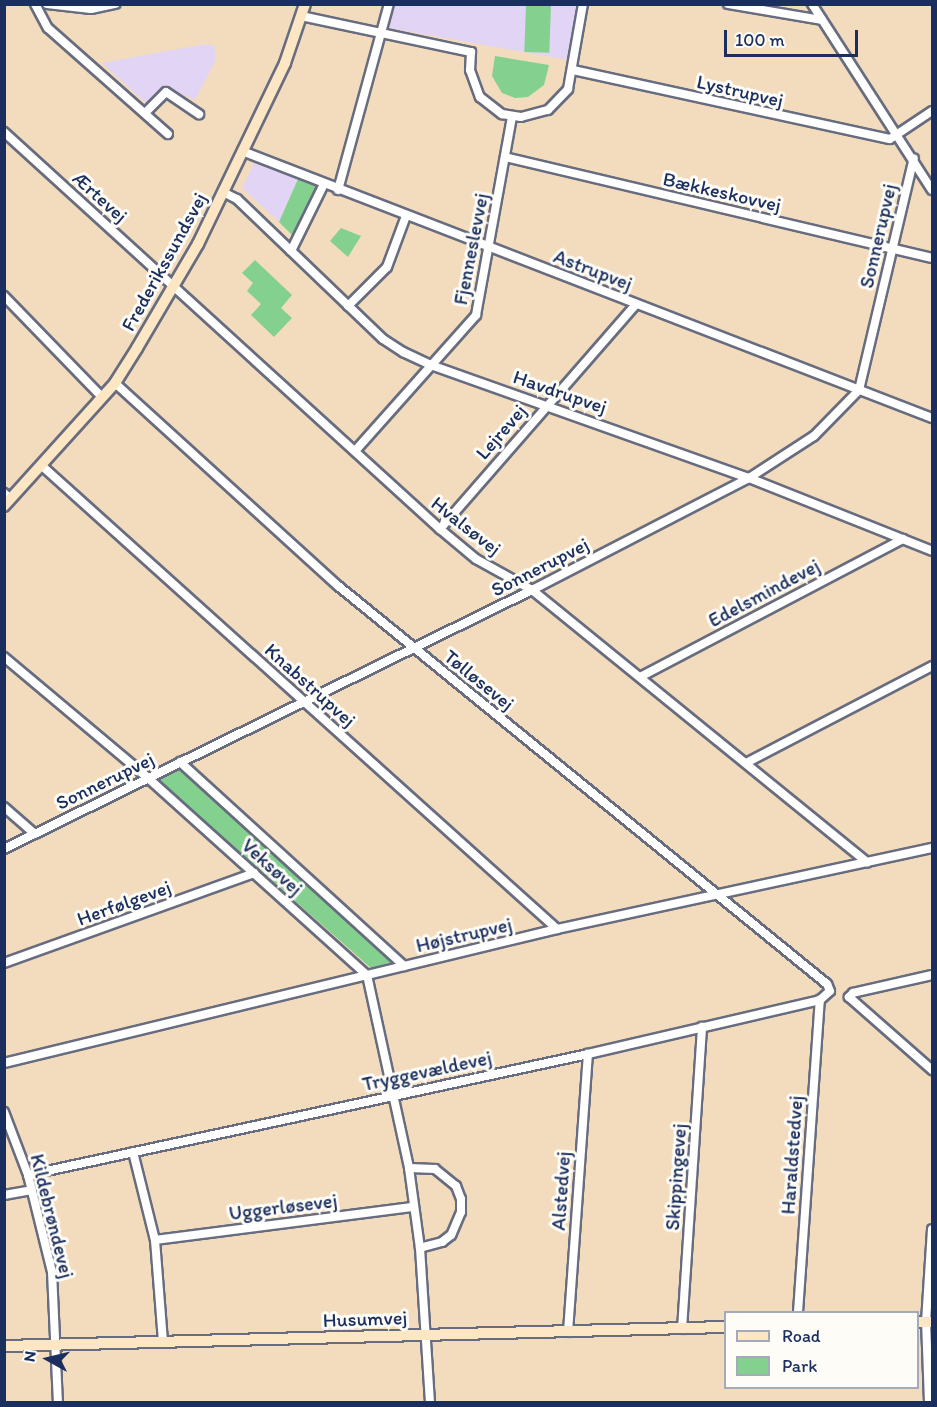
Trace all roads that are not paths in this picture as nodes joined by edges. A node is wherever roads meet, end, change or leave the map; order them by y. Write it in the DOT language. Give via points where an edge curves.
graph roads {
  1 [pos="35,4"];
  2 [pos="47,4"];
  3 [pos="115,4"];
  4 [pos="305,4"];
  5 [pos="388,4"];
  6 [pos="583,4"];
  7 [pos="728,4"];
  8 [pos="812,4"];
  9 [pos="301,16"];
  10 [pos="822,20"];
  11 [pos="380,35"];
  12 [pos="573,70"];
  13 [pos="933,111"];
  14 [pos="146,112"];
  15 [pos="199,114"];
  16 [pos="512,117"];
  17 [pos="4,132"];
  18 [pos="168,134"];
  19 [pos="898,134"];
  20 [pos="242,151"];
  21 [pos="505,157"];
  22 [pos="914,158"];
  23 [pos="324,184"];
  24 [pos="338,190"];
  25 [pos="933,190"];
  26 [pos="223,192"];
  27 [pos="406,216"];
  28 [pos="489,248"];
  29 [pos="891,248"];
  30 [pos="291,251"];
  31 [pos="933,258"];
  32 [pos="173,286"];
  33 [pos="4,296"];
  34 [pos="636,304"];
  35 [pos="348,306"];
  36 [pos="431,365"];
  37 [pos="114,383"];
  38 [pos="859,390"];
  39 [pos="102,397"];
  40 [pos="547,405"];
  41 [pos="933,418"];
  42 [pos="355,451"];
  43 [pos="41,465"];
  44 [pos="749,478"];
  45 [pos="7,499"];
  46 [pos="440,529"];
  47 [pos="903,539"];
  48 [pos="933,551"];
  49 [pos="532,590"];
  50 [pos="414,648"];
  51 [pos="4,657"];
  52 [pos="933,666"];
  53 [pos="640,677"];
  54 [pos="303,701"];
  55 [pos="180,762"];
  56 [pos="746,763"];
  57 [pos="148,778"];
  58 [pos="4,807"];
  59 [pos="35,834"];
  60 [pos="933,848"];
  61 [pos="4,849"];
  62 [pos="867,862"];
  63 [pos="254,873"];
  64 [pos="719,895"];
  65 [pos="557,929"];
  66 [pos="4,963"];
  67 [pos="404,966"];
  68 [pos="367,975"];
  69 [pos="933,975"];
  70 [pos="830,991"];
  71 [pos="820,1000"];
  72 [pos="702,1027"];
  73 [pos="588,1054"];
  74 [pos="4,1063"];
  75 [pos="933,1070"];
  76 [pos="394,1095"];
  77 [pos="4,1112"];
  78 [pos="133,1152"];
  79 [pos="409,1168"];
  80 [pos="28,1175"];
  81 [pos="32,1190"];
  82 [pos="4,1195"];
  83 [pos="414,1207"];
  84 [pos="933,1229"];
  85 [pos="155,1240"];
  86 [pos="420,1248"];
  87 [pos="798,1311"];
  88 [pos="925,1322"];
  89 [pos="724,1328"];
  90 [pos="682,1329"];
  91 [pos="568,1332"];
  92 [pos="426,1335"];
  93 [pos="164,1342"];
  94 [pos="56,1345"];
  95 [pos="4,1346"];
  96 [pos="58,1402"];
  97 [pos="430,1402"];
  98 [pos="929,1402"];
  1 -- 14 [label="street" via="48,28 114,90"];
  2 -- 3 [label="street" via="91,9"];
  4 -- 9 [label="street, Frederikssundsvej"];
  5 -- 11 [label="street"];
  6 -- 12 [label="street"];
  7 -- 10 [label="street"];
  8 -- 10 [label="street"];
  9 -- 11 [label="street"];
  9 -- 20 [label="street, Frederikssundsvej" via="285,63"];
  10 -- 19 [label="street"];
  11 -- 16 [label="street" via="471,52 470,70 480,97 494,110"];
  11 -- 24 [label="street"];
  12 -- 16 [label="street" via="568,89 556,104 540,114"];
  12 -- 19 [label="street, Lystrupvej" via="867,136 890,139"];
  13 -- 19 [label="street"];
  14 -- 15 [label="street" via="166,92"];
  14 -- 18 [label="street"];
  16 -- 21 [label="street, Fjenneslevvej"];
  17 -- 32 [label="street, Ærtevej"];
  19 -- 22 [label="street"];
  20 -- 23 [label="street, Astrupvej"];
  20 -- 26 [label="street, Frederikssundsvej"];
  21 -- 28 [label="street, Fjenneslevvej"];
  21 -- 29 [label="street, Bækkeskovvej"];
  22 -- 25 [label="street"];
  22 -- 29 [label="street, Sonnerupvej"];
  23 -- 24 [label="street, Astrupvej"];
  23 -- 30 [label="street"];
  24 -- 27 [label="street, Astrupvej"];
  26 -- 30 [label="street, Havdrupvej" via="237,199"];
  26 -- 32 [label="street, Frederikssundsvej"];
  27 -- 28 [label="street, Astrupvej"];
  27 -- 35 [label="street" via="387,267"];
  28 -- 34 [label="street, Astrupvej"];
  28 -- 36 [label="street, Fjenneslevvej" via="476,315"];
  29 -- 31 [label="street, Bækkeskovvej"];
  29 -- 38 [label="street, Sonnerupvej"];
  30 -- 35 [label="street, Havdrupvej"];
  32 -- 37 [label="street, Frederikssundsvej"];
  32 -- 42 [label="street, Hvalsøvej"];
  33 -- 39 [label="street"];
  34 -- 38 [label="street, Astrupvej"];
  34 -- 40 [label="street, Lejrevej"];
  35 -- 36 [label="street, Havdrupvej" via="383,339"];
  36 -- 40 [label="street, Havdrupvej"];
  36 -- 42 [label="street, Fjenneslevvej"];
  37 -- 39 [label="street, Frederikssundsvej"];
  37 -- 50 [label="street, Tølløsevej"];
  38 -- 41 [label="street, Astrupvej"];
  38 -- 44 [label="street, Sonnerupvej" via="814,436"];
  39 -- 43 [label="street, Frederikssundsvej"];
  40 -- 44 [label="street, Havdrupvej"];
  40 -- 46 [label="street, Lejrevej"];
  42 -- 46 [label="street, Hvalsøvej"];
  43 -- 45 [label="street, Frederikssundsvej"];
  43 -- 54 [label="street, Knabstrupvej"];
  44 -- 47 [label="street, Havdrupvej"];
  44 -- 49 [label="street, Sonnerupvej"];
  46 -- 49 [label="street, Hvalsøvej" via="476,559"];
  47 -- 48 [label="street, Havdrupvej"];
  47 -- 53 [label="street, Edelsmindevej"];
  49 -- 50 [label="street, Sonnerupvej"];
  49 -- 53 [label="street, Hvalsøvej"];
  50 -- 54 [label="street, Sonnerupvej"];
  50 -- 64 [label="street, Tølløsevej"];
  51 -- 57 [label="street, Veksøvej"];
  52 -- 56 [label="street"];
  53 -- 56 [label="street, Hvalsøvej"];
  54 -- 55 [label="street, Sonnerupvej"];
  54 -- 65 [label="street, Knabstrupvej"];
  55 -- 57 [label="street, Sonnerupvej"];
  55 -- 67 [label="street, Veksøvej"];
  56 -- 62 [label="street, Hvalsøvej"];
  57 -- 59 [label="street, Sonnerupvej"];
  57 -- 63 [label="street, Veksøvej"];
  58 -- 59 [label="street"];
  59 -- 61 [label="street, Sonnerupvej"];
  60 -- 62 [label="street, Højstrupvej"];
  62 -- 64 [label="street, Højstrupvej"];
  63 -- 66 [label="street, Herfølgevej"];
  63 -- 68 [label="street, Veksøvej"];
  64 -- 65 [label="street, Højstrupvej"];
  64 -- 70 [label="street, Tølløsevej" via="827,984"];
  65 -- 67 [label="street, Højstrupvej"];
  67 -- 68 [label="street, Højstrupvej"];
  68 -- 74 [label="street, Højstrupvej"];
  68 -- 76 [label="street"];
  69 -- 75 [label="street" via="853,993 849,998"];
  70 -- 71 [label="street, Tryggevældevej"];
  71 -- 72 [label="street, Tryggevældevej"];
  71 -- 87 [label="street, Haraldstedvej"];
  72 -- 73 [label="street, Tryggevældevej"];
  72 -- 90 [label="street, Skippingevej"];
  73 -- 76 [label="street, Tryggevældevej"];
  73 -- 91 [label="street, Alstedvej"];
  76 -- 78 [label="street, Tryggevældevej"];
  76 -- 79 [label="street"];
  77 -- 80 [label="street, Kildebrøndevej"];
  78 -- 80 [label="street, Tryggevældevej"];
  78 -- 85 [label="street"];
  79 -- 83 [label="street"];
  79 -- 86 [label="street" via="435,1169 447,1176 460,1199 461,1212 451,1235"];
  80 -- 81 [label="street, Kildebrøndevej"];
  81 -- 82 [label="street"];
  81 -- 94 [label="street, Kildebrøndevej" via="52,1272"];
  83 -- 85 [label="street, Uggerløsevej"];
  83 -- 86 [label="street"];
  84 -- 88 [label="street"];
  85 -- 93 [label="street"];
  86 -- 92 [label="street"];
  88 -- 98 [label="street"];
  89 -- 90 [label="street, Husumvej"];
  90 -- 91 [label="street, Husumvej"];
  91 -- 92 [label="street, Husumvej"];
  92 -- 93 [label="street, Husumvej"];
  92 -- 97 [label="street"];
  93 -- 94 [label="street, Husumvej"];
  94 -- 95 [label="street, Husumvej"];
  94 -- 96 [label="street, Kildebrøndevej"];
}
